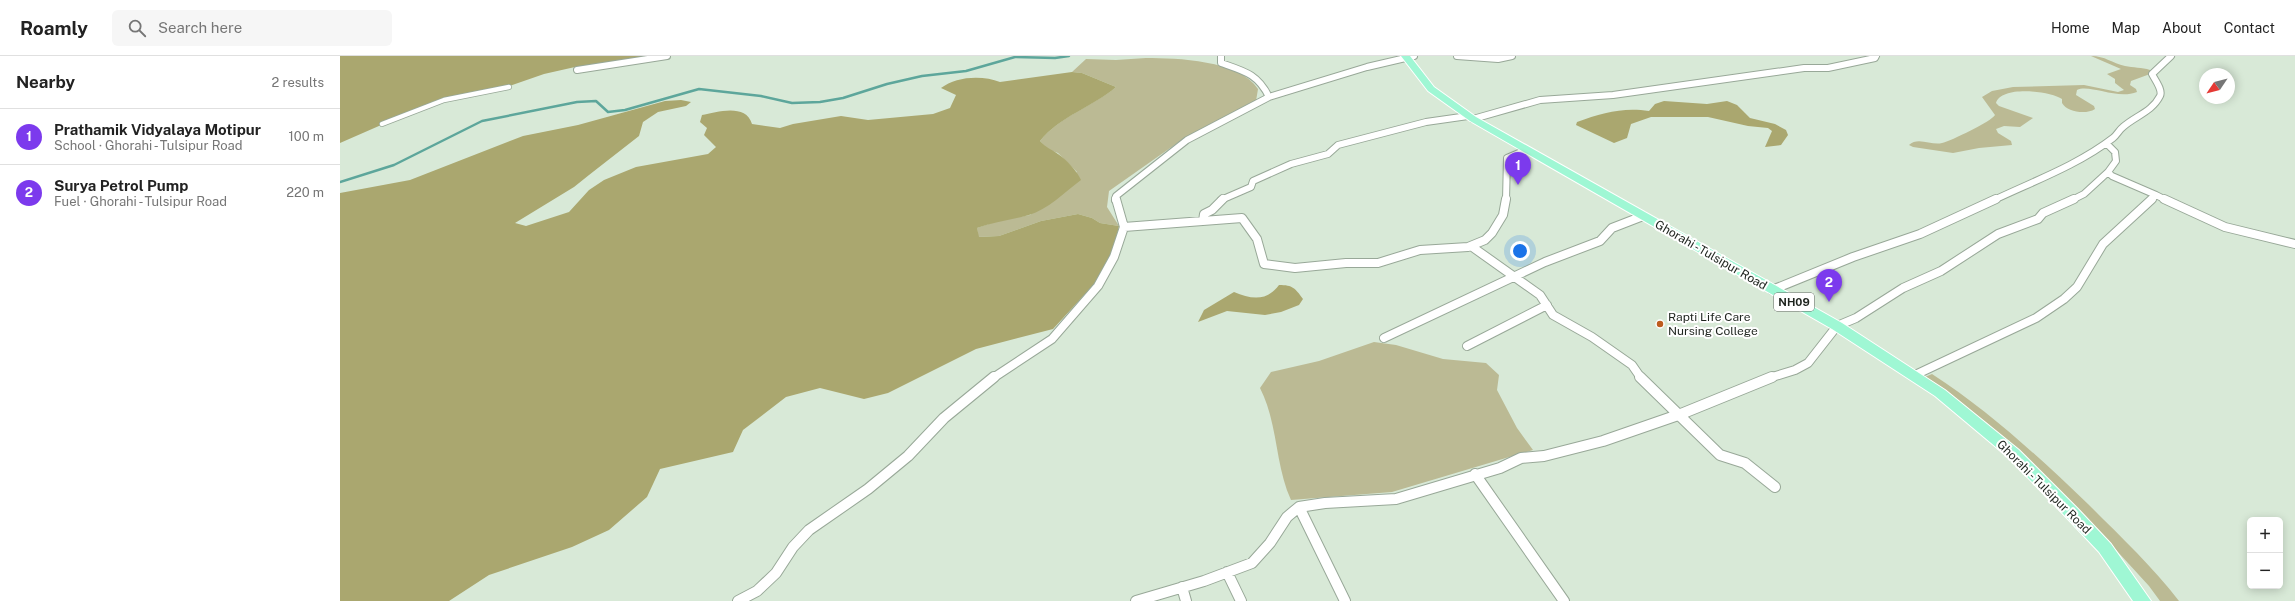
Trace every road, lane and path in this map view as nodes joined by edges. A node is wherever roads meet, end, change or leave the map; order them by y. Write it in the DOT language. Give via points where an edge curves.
graph roads {
  1 [pos="667,56"];
  2 [pos="1220,56"];
  3 [pos="1408,56"];
  4 [pos="1457,56"];
  5 [pos="1512,56"];
  6 [pos="1876,56"];
  7 [pos="2171,56"];
  8 [pos="577,70"];
  9 [pos="508,86"];
  10 [pos="1268,97"];
  11 [pos="1470,118"];
  12 [pos="382,124"];
  13 [pos="2106,143"];
  14 [pos="1526,150"];
  15 [pos="2108,172"];
  16 [pos="2156,195"];
  17 [pos="1643,216"];
  18 [pos="1203,221"];
  19 [pos="1124,227"];
  20 [pos="2295,244"];
  21 [pos="1472,246"];
  22 [pos="1516,277"];
  23 [pos="1772,290"];
  24 [pos="1547,305"];
  25 [pos="1837,326"];
  26 [pos="1384,338"];
  27 [pos="1467,346"];
  28 [pos="1915,375"];
  29 [pos="1681,414"];
  30 [pos="1475,474"];
  31 [pos="1775,487"];
  32 [pos="1299,507"];
  33 [pos="1227,572"];
  34 [pos="1182,587"];
  35 [pos="738,601"];
  36 [pos="1136,601"];
  37 [pos="1186,601"];
  38 [pos="1241,601"];
  39 [pos="1345,601"];
  40 [pos="1564,601"];
  41 [pos="2142,601"];
  1 -- 8 [label="street"];
  2 -- 10 [label="street" via="1221,63 1248,72 1263,85"];
  3 -- 10 [label="street"];
  3 -- 11 [label="main road, Ghorahi - Tulsipur Road / NH09" via="1431,89"];
  4 -- 5 [label="street" via="1498,59"];
  6 -- 11 [label="street" via="1828,68 1804,68 1613,95 1540,100"];
  7 -- 13 [label="street" via="2152,74 2161,91 2160,96 2148,112 2122,127 2115,137"];
  9 -- 12 [label="street" via="444,100"];
  10 -- 19 [label="street" via="1187,140 1119,192 1115,202"];
  11 -- 14 [label="main road, Ghorahi - Tulsipur Road / NH09"];
  11 -- 18 [label="street" via="1426,122 1338,145 1328,154 1291,164 1253,180 1252,187 1220,200 1212,210 1204,214"];
  13 -- 15 [label="street" via="2115,152 2116,161"];
  13 -- 23 [label="street" via="2058,170 1920,234 1853,257"];
  14 -- 17 [label="main road, Ghorahi - Tulsipur Road / NH09"];
  14 -- 21 [label="street" via="1507,158 1508,195 1503,216 1492,234"];
  15 -- 16 [label="street"];
  15 -- 25 [label="street" via="2084,194 2043,213 2038,220 1998,234 1941,271 1903,288 1856,318"];
  16 -- 20 [label="street" via="2225,227"];
  16 -- 28 [label="street" via="2103,244 2077,287 2064,299 2036,318"];
  17 -- 22 [label="street" via="1612,228 1600,241 1545,262"];
  17 -- 23 [label="main road, Ghorahi - Tulsipur Road / NH09"];
  18 -- 19 [label="street"];
  18 -- 21 [label="street" via="1242,218 1255,233 1263,250 1264,264 1278,268 1348,263 1372,265 1420,250"];
  19 -- 35 [label="street" via="1108,270 1093,292 1056,335 993,378 944,418 908,456 868,489 809,530 793,547 776,573 757,591"];
  21 -- 22 [label="street"];
  22 -- 24 [label="street" via="1540,295"];
  22 -- 26 [label="street"];
  23 -- 25 [label="main road, Ghorahi - Tulsipur Road / NH09"];
  24 -- 27 [label="street"];
  24 -- 29 [label="street" via="1553,315 1562,322 1592,337 1632,365 1637,374"];
  25 -- 28 [label="main road, Ghorahi - Tulsipur Road / NH09"];
  25 -- 29 [label="street" via="1808,363"];
  28 -- 41 [label="main road, Ghorahi - Tulsipur Road / NH09" via="2014,454 2105,548"];
  29 -- 30 [label="street" via="1603,441 1544,456 1521,458 1500,468"];
  29 -- 31 [label="street" via="1720,455 1746,463"];
  30 -- 32 [label="street" via="1396,499"];
  30 -- 40 [label="street"];
  32 -- 33 [label="street" via="1287,517 1270,543 1252,562"];
  32 -- 39 [label="street"];
  33 -- 34 [label="street"];
  33 -- 38 [label="street"];
  34 -- 36 [label="street"];
  34 -- 37 [label="street"];
}
